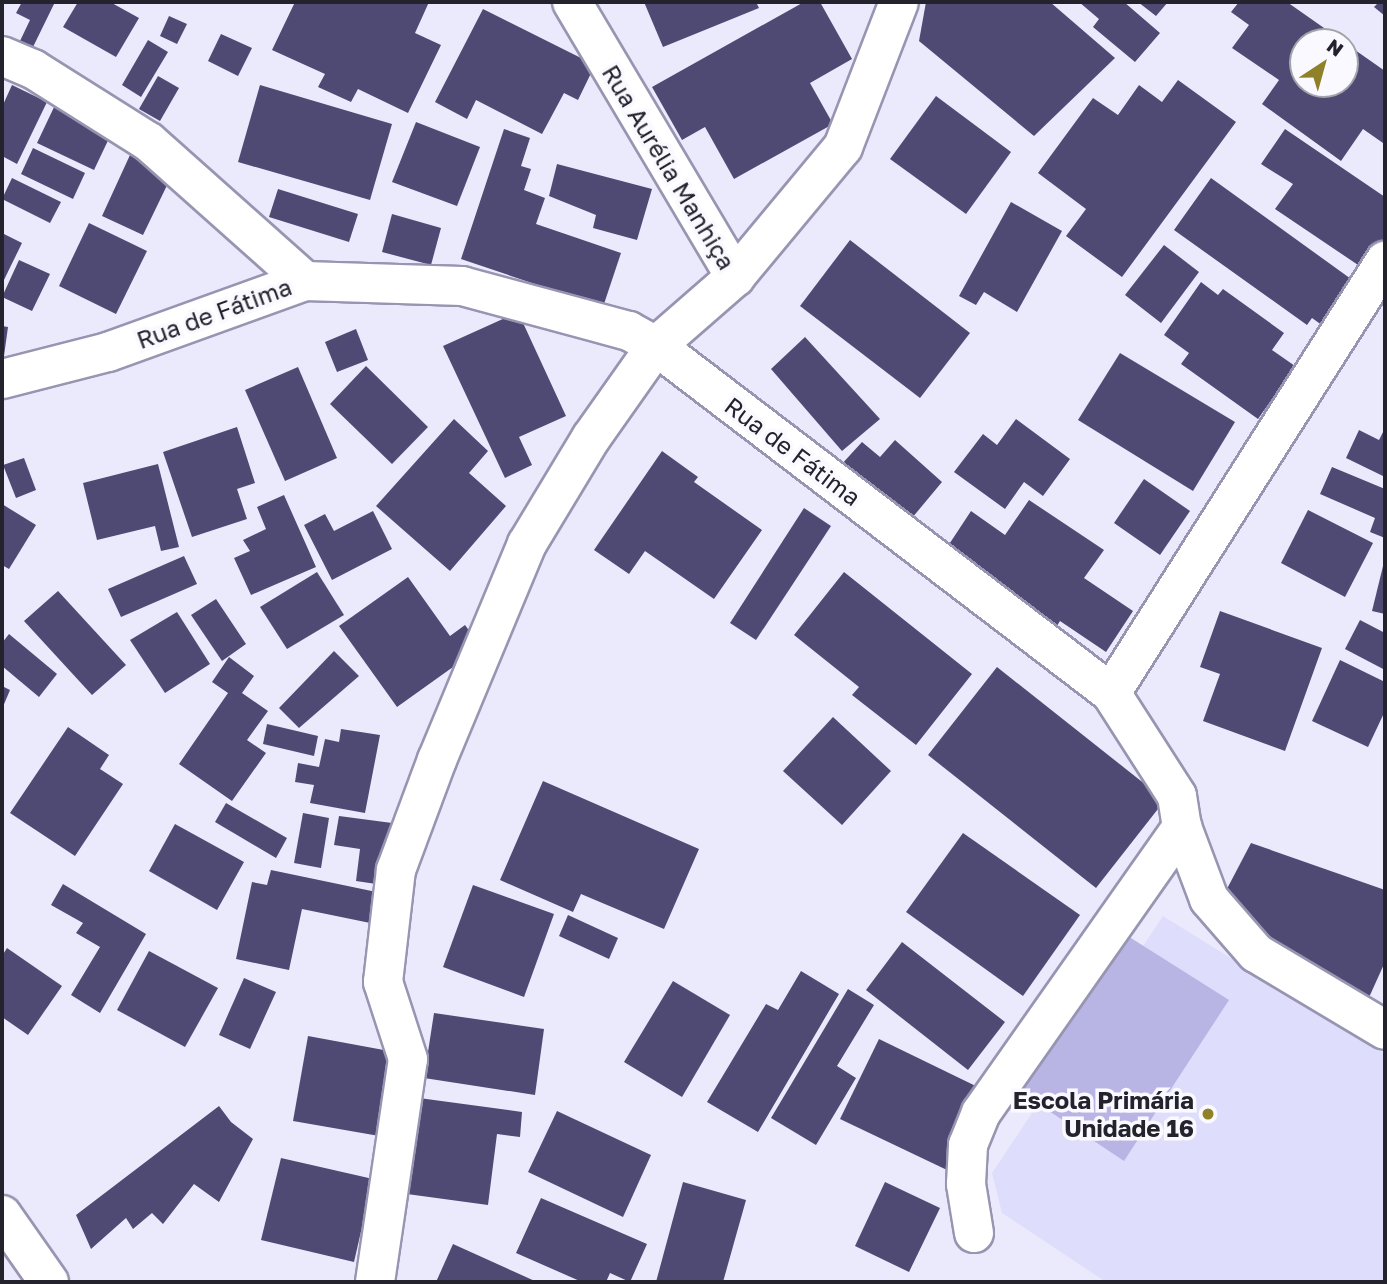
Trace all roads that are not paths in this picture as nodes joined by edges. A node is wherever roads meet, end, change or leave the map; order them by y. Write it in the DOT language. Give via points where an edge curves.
graph roads {
  1 [pos="572,2"];
  2 [pos="899,2"];
  3 [pos="2,56"];
  4 [pos="1385,261"];
  5 [pos="735,277"];
  6 [pos="305,281"];
  7 [pos="656,346"];
  8 [pos="2,379"];
  9 [pos="1111,693"];
  10 [pos="1182,827"];
  11 [pos="1385,1030"];
  12 [pos="2,1215"];
  13 [pos="974,1233"];
  14 [pos="49,1282"];
  15 [pos="376,1282"];
  1 -- 5 [label="street, Rua Aurélia Manhiça"];
  2 -- 5 [label="street" via="843,147"];
  3 -- 6 [label="street" via="33,69 149,142"];
  4 -- 9 [label="street"];
  5 -- 7 [label="street, Rua Aurélia Manhiça"];
  6 -- 7 [label="street, Rua de Fátima" via="462,286 629,331"];
  6 -- 8 [label="street, Rua de Fátima" via="107,352"];
  7 -- 9 [label="street, Rua de Fátima"];
  7 -- 15 [label="street, Rua Aurélia Manhiça" via="591,438 527,544 396,870 383,982 408,1059"];
  9 -- 10 [label="street, Rua de Fátima" via="1178,796"];
  10 -- 11 [label="street, Rua de Fátima" via="1209,899 1256,953"];
  10 -- 13 [label="street" via="981,1113 968,1145 966,1184"];
  12 -- 14 [label="street"];
}
